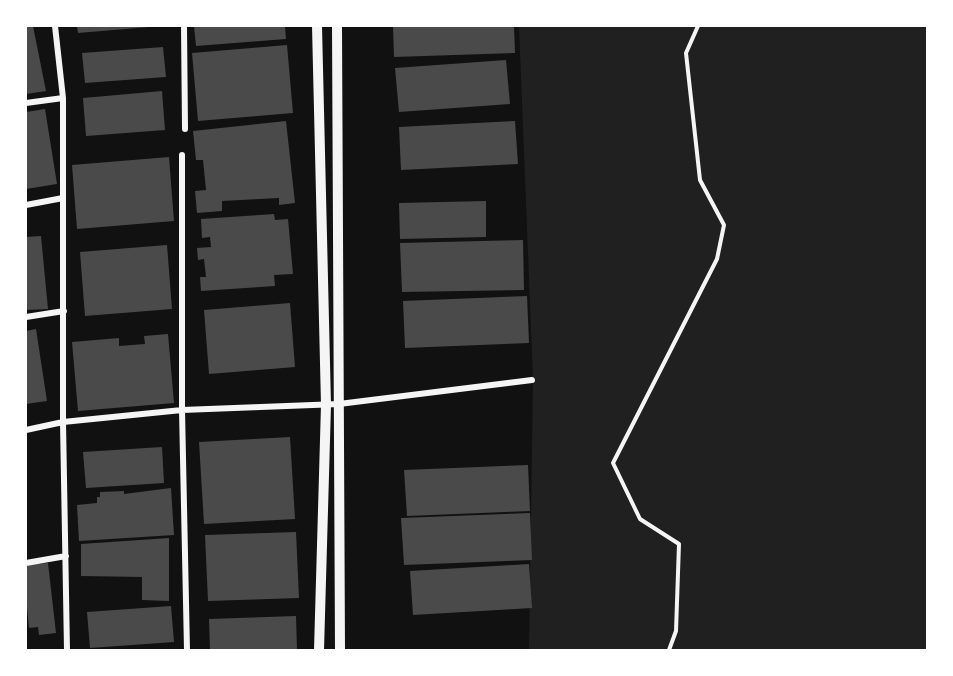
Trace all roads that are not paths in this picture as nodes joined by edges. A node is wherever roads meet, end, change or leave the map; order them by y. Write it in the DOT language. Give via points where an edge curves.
graph roads {
  1 [pos="55,26"];
  2 [pos="184,26"];
  3 [pos="317,26"];
  4 [pos="336,26"];
  5 [pos="63,98"];
  6 [pos="26,103"];
  7 [pos="185,129"];
  8 [pos="182,155"];
  9 [pos="63,198"];
  10 [pos="26,205"];
  11 [pos="64,311"];
  12 [pos="26,317"];
  13 [pos="532,380"];
  14 [pos="339,404"];
  15 [pos="326,405"];
  16 [pos="182,410"];
  17 [pos="63,422"];
  18 [pos="26,430"];
  19 [pos="66,556"];
  20 [pos="26,563"];
  21 [pos="67,651"];
  22 [pos="187,651"];
  23 [pos="320,651"];
  24 [pos="340,651"];
  1 -- 5 [label="street"];
  2 -- 7 [label="street"];
  3 -- 15 [label="street"];
  4 -- 14 [label="street"];
  5 -- 6 [label="street"];
  5 -- 9 [label="street"];
  8 -- 16 [label="street"];
  9 -- 10 [label="street"];
  9 -- 11 [label="street"];
  11 -- 12 [label="street"];
  11 -- 17 [label="street"];
  13 -- 14 [label="street"];
  14 -- 15 [label="street"];
  14 -- 24 [label="street"];
  15 -- 16 [label="street"];
  15 -- 23 [label="street"];
  16 -- 17 [label="street"];
  16 -- 22 [label="street"];
  17 -- 18 [label="street"];
  17 -- 19 [label="street"];
  19 -- 20 [label="street"];
  19 -- 21 [label="street"];
}
